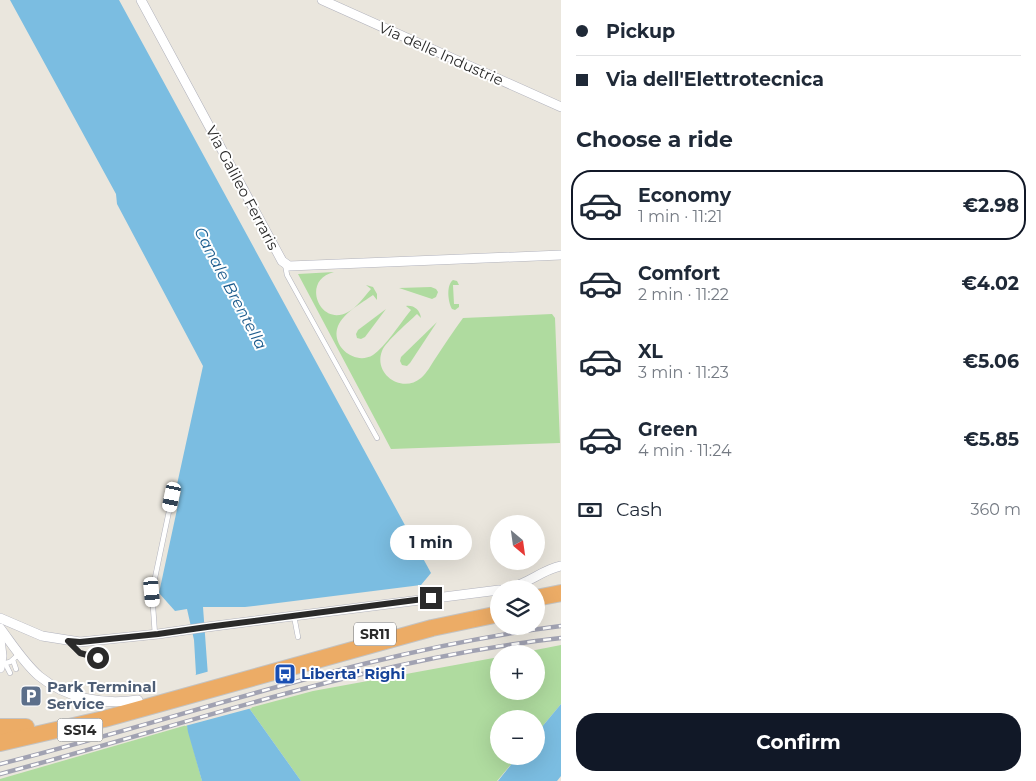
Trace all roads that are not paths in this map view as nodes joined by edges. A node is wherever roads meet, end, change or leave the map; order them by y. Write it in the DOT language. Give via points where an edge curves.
graph roads {
  1 [pos="141,0"];
  2 [pos="322,0"];
  3 [pos="561,107"];
  4 [pos="561,255"];
  5 [pos="285,264"];
  6 [pos="377,438"];
  7 [pos="172,497"];
  8 [pos="561,566"];
  9 [pos="532,580"];
  10 [pos="490,591"];
  11 [pos="561,593"];
  12 [pos="545,596"];
  13 [pos="561,602"];
  14 [pos="545,605"];
  15 [pos="490,607"];
  16 [pos="294,616"];
  17 [pos="490,616"];
  18 [pos="0,618"];
  19 [pos="0,628"];
  20 [pos="155,635"];
  21 [pos="298,637"];
  22 [pos="0,639"];
  23 [pos="68,641"];
  24 [pos="2,650"];
  25 [pos="15,653"];
  26 [pos="98,658"];
  27 [pos="2,665"];
  28 [pos="16,669"];
  29 [pos="10,673"];
  30 [pos="254,673"];
  31 [pos="138,700"];
  32 [pos="157,700"];
  33 [pos="0,727"];
  34 [pos="26,727"];
  35 [pos="0,733"];
  36 [pos="0,743"];
  37 [pos="0,751"];
  1 -- 5 [label="street, Via Galileo Ferraris"];
  2 -- 3 [label="street, Via delle Industrie"];
  4 -- 5 [label="street, Via Galileo Ferraris"];
  5 -- 6 [label="lane" via="287,275"];
  7 -- 20 [label="lane" via="152,592"];
  8 -- 9 [label="street" via="550,568"];
  10 -- 16 [label="street"];
  11 -- 12 [label="highway"];
  13 -- 14 [label="highway"];
  15 -- 30 [label="highway, SR11" via="438,617"];
  16 -- 20 [label="street"];
  16 -- 21 [label="lane"];
  17 -- 30 [label="highway, SR11"];
  18 -- 23 [label="street" via="42,636"];
  19 -- 25 [label="street"];
  20 -- 23 [label="street"];
  22 -- 24 [label="street"];
  23 -- 26 [label="lane" via="80,653"];
  24 -- 25 [label="street"];
  24 -- 27 [label="street"];
  25 -- 27 [label="lane"];
  25 -- 28 [label="lane"];
  25 -- 31 [label="street" via="38,675 62,691 102,701"];
  27 -- 29 [label="lane"];
  30 -- 32 [label="highway, SR11"];
  31 -- 32 [label="highway, SR11"];
  31 -- 34 [label="highway, SR11"];
  32 -- 36 [label="highway, SR11" via="104,719"];
  32 -- 37 [label="highway, SS14" via="77,731"];
  33 -- 34 [label="highway"];
  34 -- 35 [label="highway, SR11"];
}
